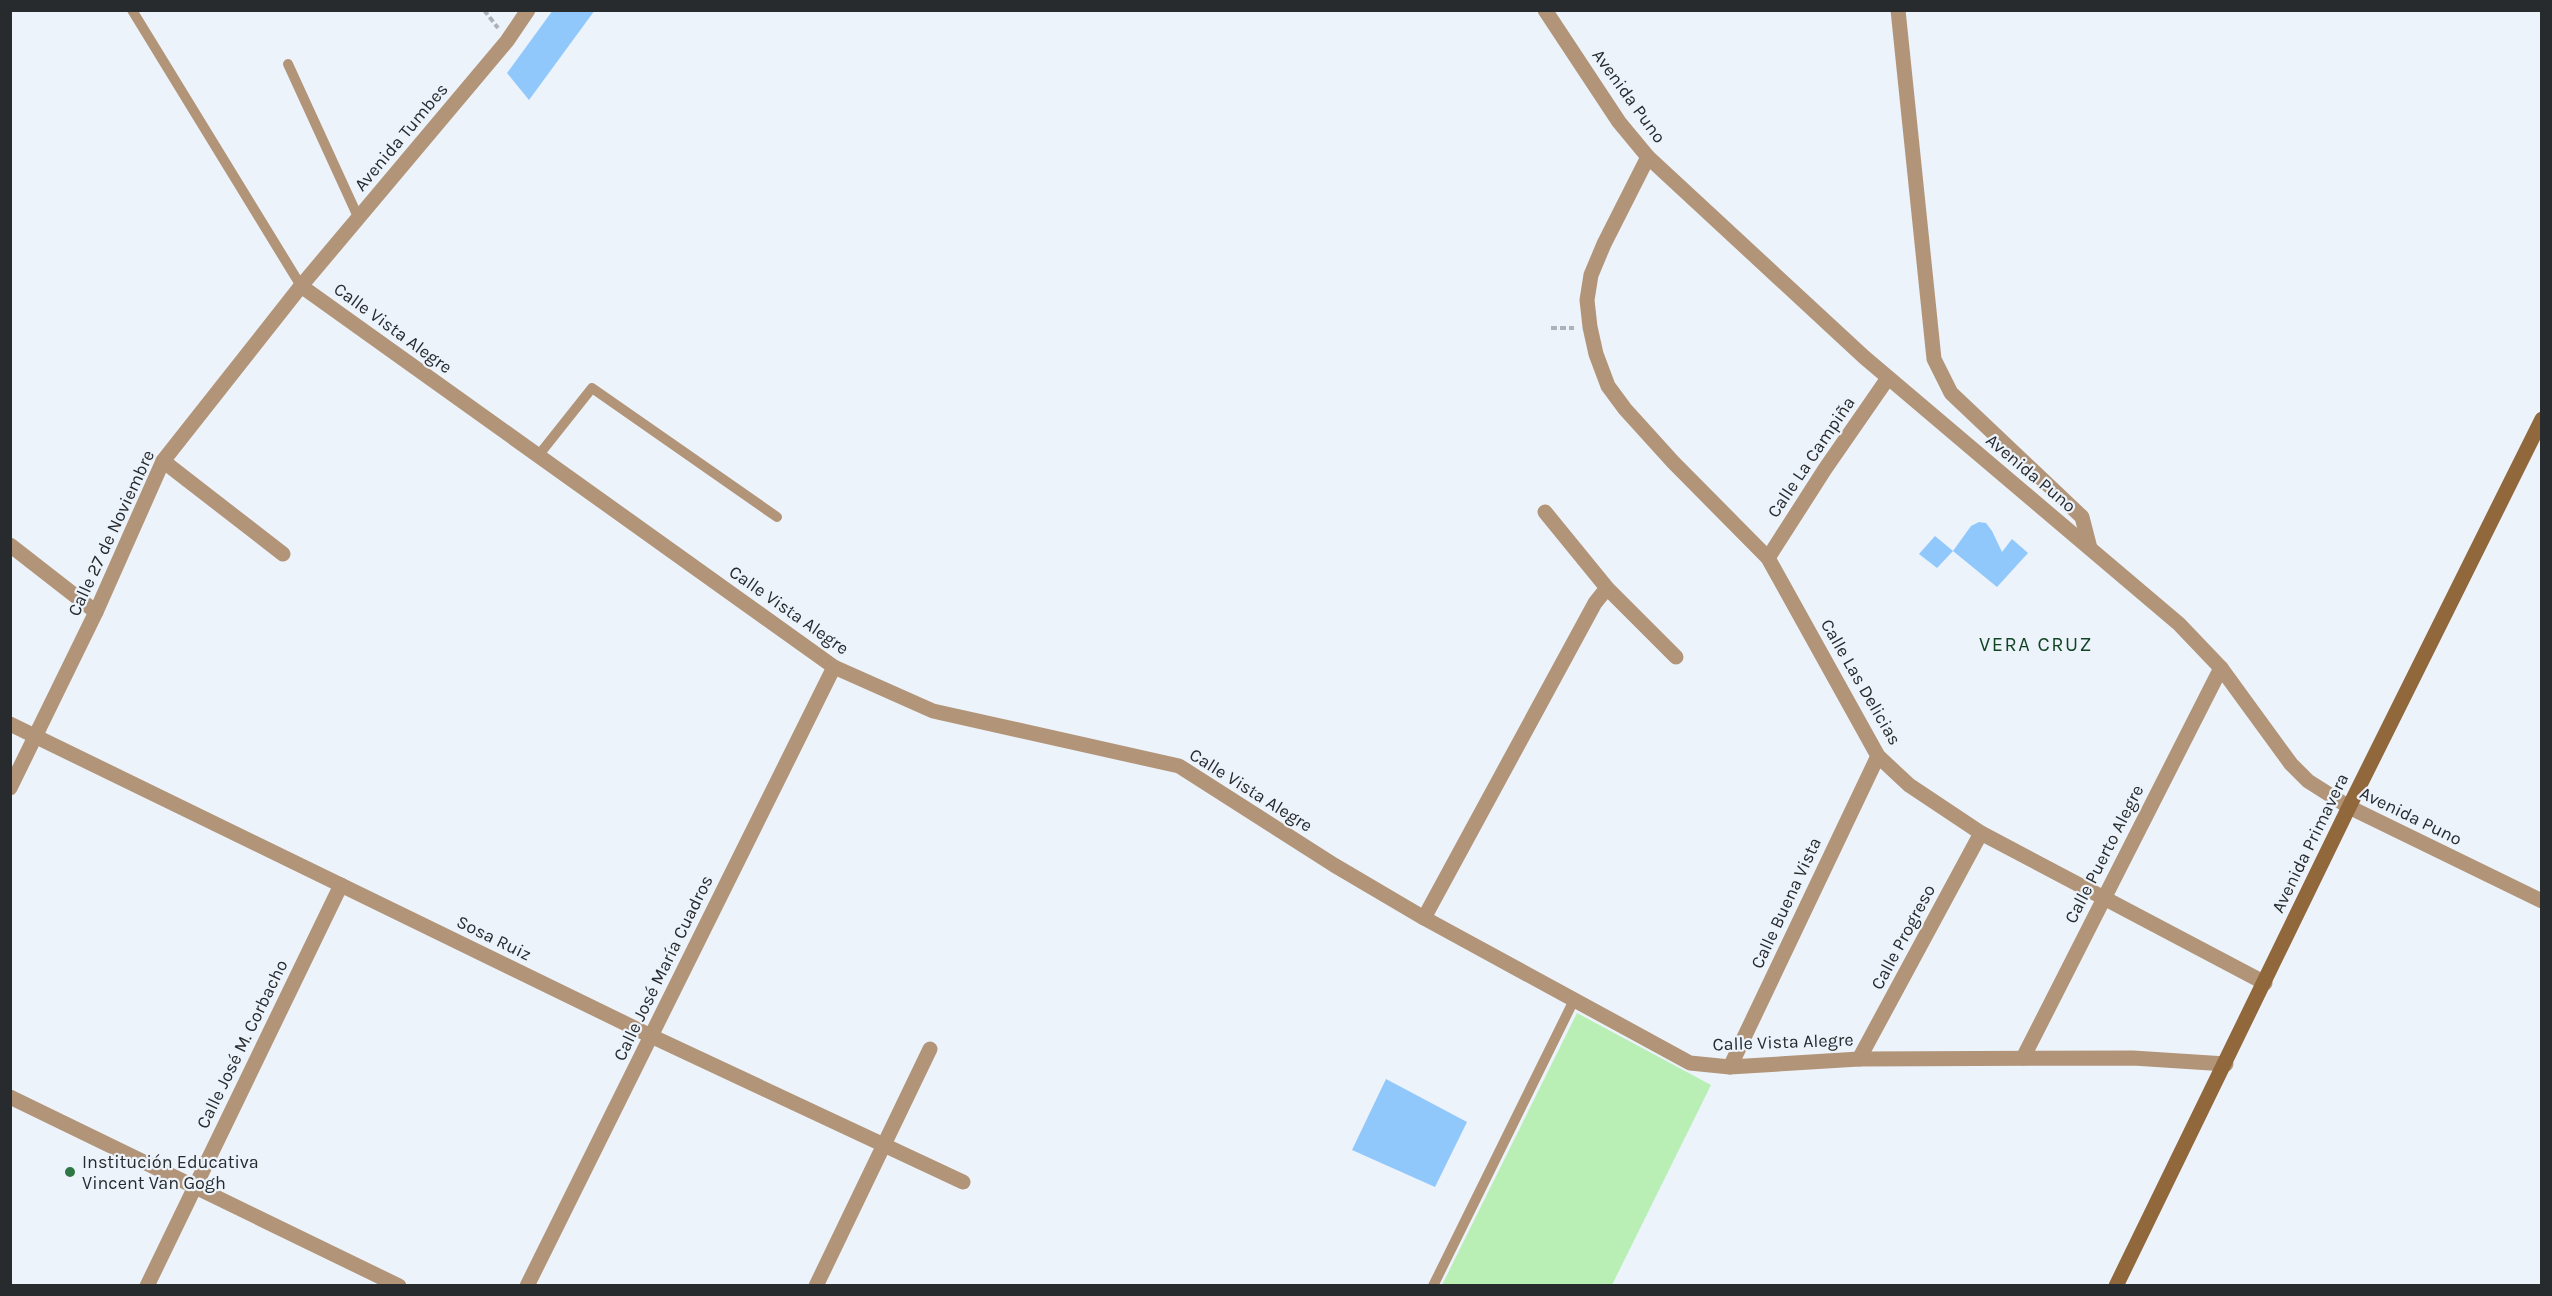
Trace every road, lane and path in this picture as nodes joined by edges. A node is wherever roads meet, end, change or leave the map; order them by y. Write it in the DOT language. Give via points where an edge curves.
graph roads {
  1 [pos="132,10"];
  2 [pos="528,10"];
  3 [pos="1545,10"];
  4 [pos="1898,10"];
  5 [pos="288,64"];
  6 [pos="1648,157"];
  7 [pos="359,219"];
  8 [pos="301,286"];
  9 [pos="1590,327"];
  10 [pos="1551,328"];
  11 [pos="1888,378"];
  12 [pos="2541,419"];
  13 [pos="538,456"];
  14 [pos="163,461"];
  15 [pos="1545,512"];
  16 [pos="777,517"];
  17 [pos="10,545"];
  18 [pos="2090,548"];
  19 [pos="283,554"];
  20 [pos="1768,558"];
  21 [pos="1607,588"];
  22 [pos="96,612"];
  23 [pos="1676,657"];
  24 [pos="834,667"];
  25 [pos="2222,668"];
  26 [pos="10,724"];
  27 [pos="36,736"];
  28 [pos="1878,756"];
  29 [pos="10,788"];
  30 [pos="2349,807"];
  31 [pos="1981,833"];
  32 [pos="341,885"];
  33 [pos="2104,897"];
  34 [pos="2541,901"];
  35 [pos="1424,918"];
  36 [pos="2265,983"];
  37 [pos="1574,1000"];
  38 [pos="651,1036"];
  39 [pos="930,1049"];
  40 [pos="2023,1058"];
  41 [pos="1859,1059"];
  42 [pos="2226,1064"];
  43 [pos="1730,1067"];
  44 [pos="10,1097"];
  45 [pos="884,1146"];
  46 [pos="963,1182"];
  47 [pos="194,1186"];
  48 [pos="147,1286"];
  49 [pos="399,1286"];
  50 [pos="527,1286"];
  51 [pos="816,1286"];
  52 [pos="1432,1286"];
  53 [pos="2116,1286"];
  1 -- 8 [label="lane"];
  2 -- 7 [label="street, Avenida Tumbes"];
  3 -- 6 [label="street, Avenida Puno" via="1619,122"];
  4 -- 18 [label="street" via="1934,359 1951,393 2082,517"];
  5 -- 7 [label="lane"];
  6 -- 9 [label="street, Calle Las Delicias" via="1591,275 1587,300"];
  6 -- 11 [label="street, Avenida Puno"];
  7 -- 8 [label="street, Avenida Tumbes"];
  8 -- 13 [label="street, Calle Vista Alegre"];
  8 -- 14 [label="street, Calle 27 de Noviembre"];
  9 -- 10 [label="path"];
  9 -- 20 [label="street, Calle Las Delicias" via="1608,386 1625,409"];
  11 -- 18 [label="street, Avenida Puno"];
  11 -- 20 [label="street, Calle La Campiña"];
  12 -- 30 [label="main road, Avenida Primavera"];
  13 -- 16 [label="lane" via="592,388"];
  13 -- 24 [label="street, Calle Vista Alegre"];
  14 -- 19 [label="street"];
  14 -- 22 [label="street, Calle 27 de Noviembre"];
  15 -- 21 [label="street"];
  17 -- 22 [label="street"];
  18 -- 25 [label="street, Avenida Puno" via="2179,624"];
  20 -- 28 [label="street, Calle Las Delicias"];
  21 -- 23 [label="street"];
  21 -- 35 [label="street"];
  22 -- 27 [label="street, Calle 27 de Noviembre"];
  24 -- 35 [label="street, Calle Vista Alegre" via="933,711 1179,766"];
  24 -- 38 [label="street, Calle José María Cuadros"];
  25 -- 30 [label="street, Avenida Puno" via="2291,764 2308,781"];
  25 -- 33 [label="street, Calle Puerto Alegre"];
  26 -- 27 [label="street, Sosa Ruiz"];
  27 -- 29 [label="street, Calle 27 de Noviembre"];
  27 -- 32 [label="street, Sosa Ruiz"];
  28 -- 31 [label="street, Calle Las Delicias" via="1909,785"];
  28 -- 43 [label="street, Calle Buena Vista"];
  30 -- 34 [label="street, Avenida Puno"];
  30 -- 36 [label="main road, Avenida Primavera"];
  31 -- 33 [label="street, Calle Las Delicias"];
  31 -- 41 [label="street, Calle Progreso"];
  32 -- 38 [label="street, Sosa Ruiz"];
  32 -- 47 [label="street, Calle José M. Corbacho"];
  33 -- 36 [label="street, Calle Las Delicias"];
  33 -- 40 [label="street, Calle Puerto Alegre"];
  35 -- 37 [label="street, Calle Vista Alegre"];
  36 -- 42 [label="main road, Avenida Primavera"];
  37 -- 43 [label="street, Calle Vista Alegre" via="1690,1063"];
  37 -- 52 [label="lane"];
  38 -- 45 [label="street, Sosa Ruiz"];
  38 -- 50 [label="street, Calle José María Cuadros"];
  39 -- 45 [label="street"];
  40 -- 41 [label="street, Calle Vista Alegre"];
  40 -- 42 [label="street, Calle Vista Alegre" via="2133,1058"];
  41 -- 43 [label="street, Calle Vista Alegre"];
  42 -- 53 [label="main road, Avenida Primavera"];
  44 -- 47 [label="street"];
  45 -- 46 [label="street, Sosa Ruiz"];
  45 -- 51 [label="street"];
  47 -- 48 [label="street, Calle José M. Corbacho"];
  47 -- 49 [label="street"];
}
